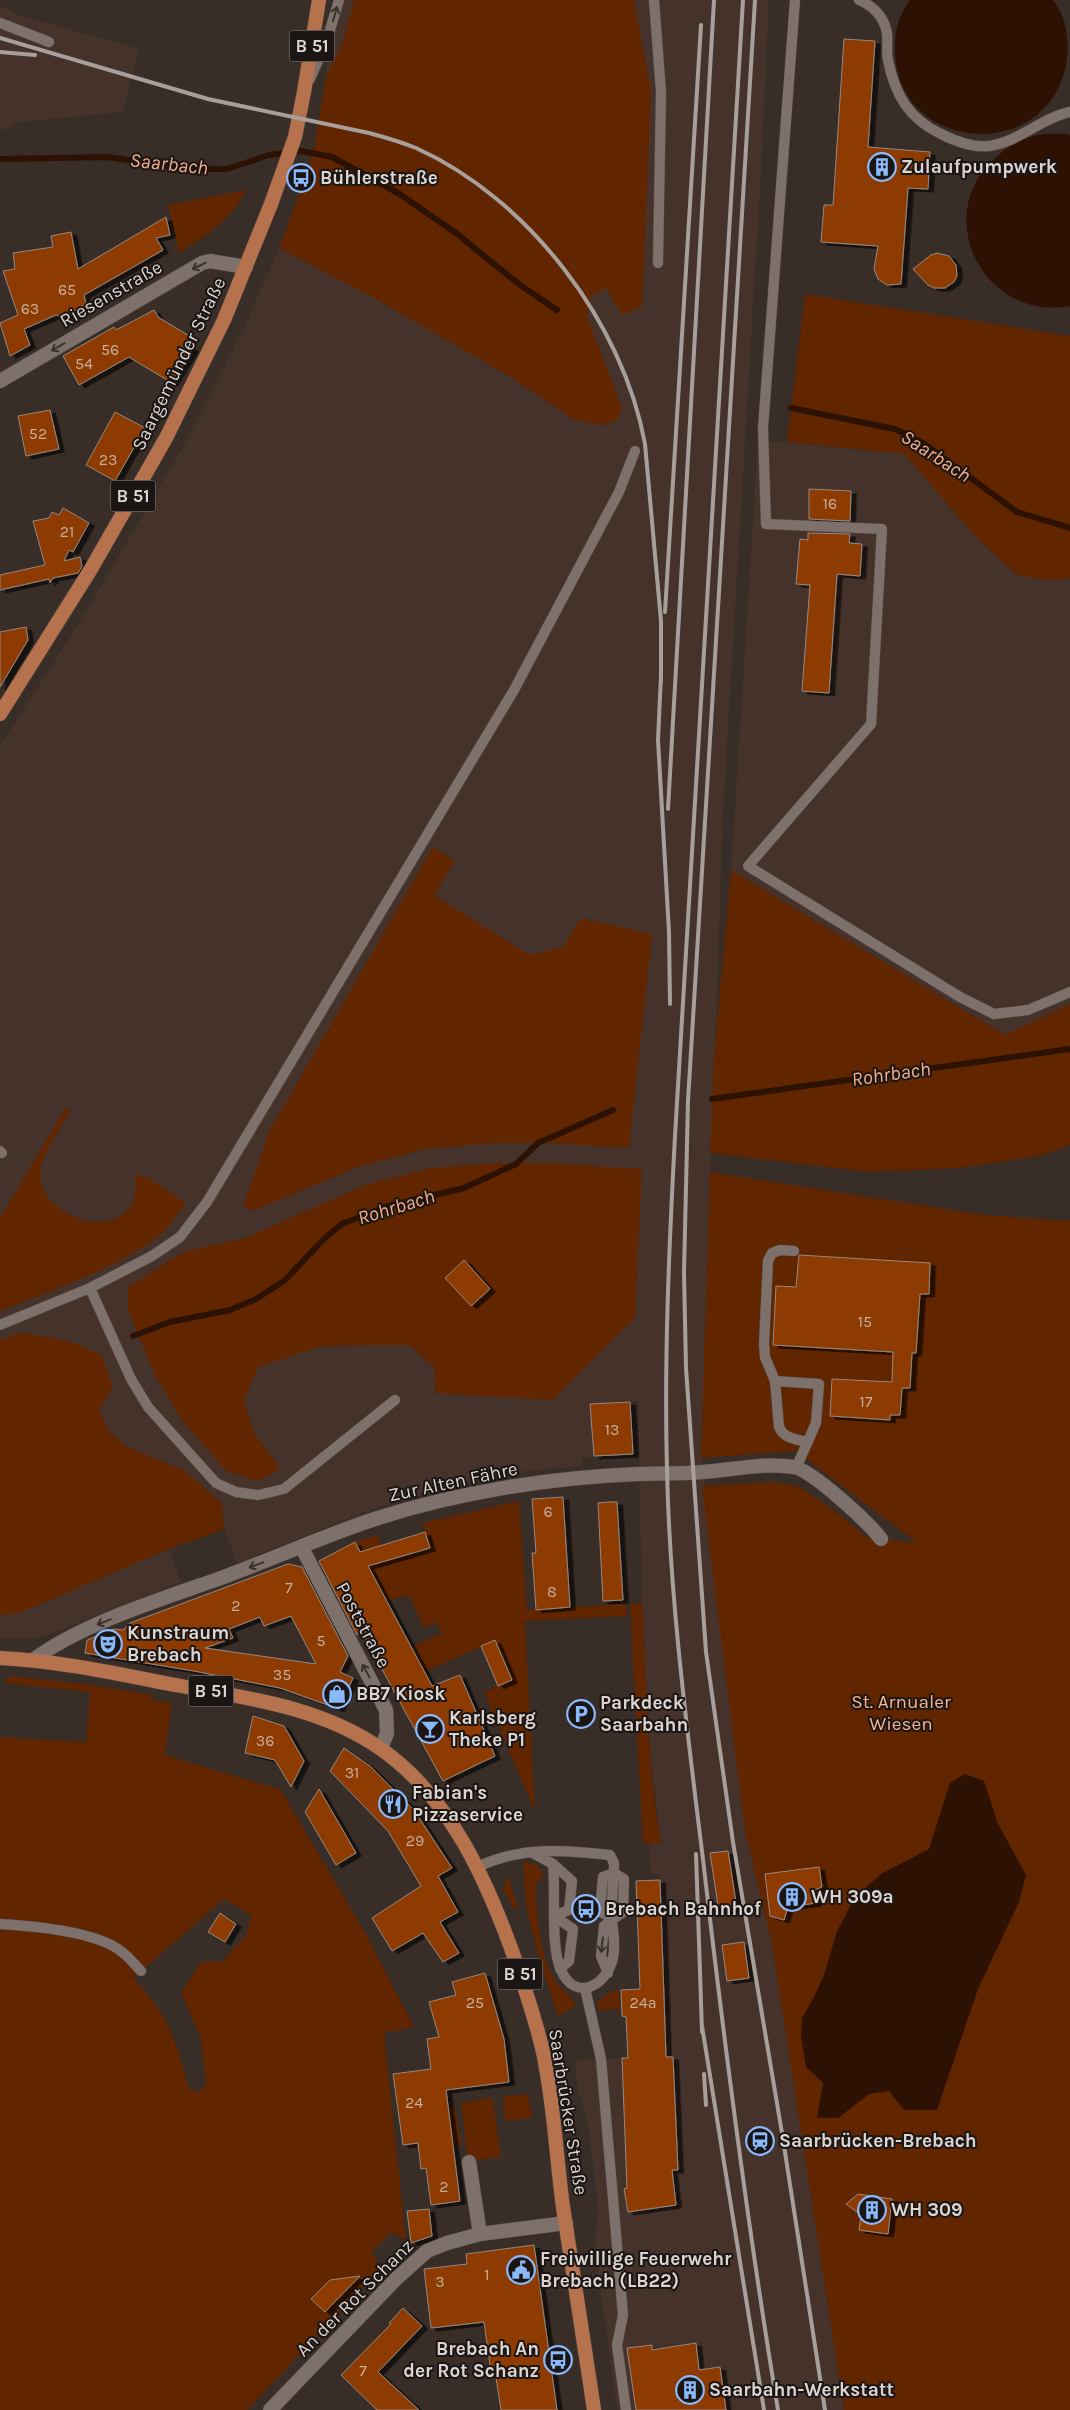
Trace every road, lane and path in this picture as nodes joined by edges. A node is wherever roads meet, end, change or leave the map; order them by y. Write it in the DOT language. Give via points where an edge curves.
graph roads {
  1 [pos="318,0"];
  2 [pos="339,0"];
  3 [pos="654,0"];
  4 [pos="795,0"];
  5 [pos="858,0"];
  6 [pos="0,23"];
  7 [pos="49,42"];
  8 [pos="304,92"];
  9 [pos="1070,112"];
  10 [pos="658,263"];
  11 [pos="246,267"];
  12 [pos="0,381"];
  13 [pos="635,451"];
  14 [pos="0,714"];
  15 [pos="1070,992"];
  16 [pos="794,1250"];
  17 [pos="90,1288"];
  18 [pos="0,1325"];
  19 [pos="775,1382"];
  20 [pos="395,1400"];
  21 [pos="808,1442"];
  22 [pos="796,1468"];
  23 [pos="881,1540"];
  24 [pos="302,1548"];
  25 [pos="0,1658"];
  26 [pos="33,1660"];
  27 [pos="381,1749"];
  28 [pos="530,1852"];
  29 [pos="553,1864"];
  30 [pos="477,1867"];
  31 [pos="554,1916"];
  32 [pos="0,1924"];
  33 [pos="560,1969"];
  34 [pos="141,1971"];
  35 [pos="585,1988"];
  36 [pos="469,2162"];
  37 [pos="566,2223"];
  38 [pos="480,2234"];
  39 [pos="270,2410"];
  40 [pos="594,2410"];
  41 [pos="626,2410"];
  1 -- 8 [label="main road, Saargemünder Straße / B 51"];
  8 -- 2 [label="lane, one-way" via="327,40"];
  3 -- 10 [label="lane" via="661,92"];
  4 -- 15 [label="lane" via="763,428 766,524 882,529 871,724 748,866 960,997 994,1014 1028,1010"];
  5 -- 9 [label="lane" via="880,15 887,33 887,58 893,83 904,106 928,128 957,142 988,146 1014,138 1056,115"];
  6 -- 7 [label="lane"];
  8 -- 11 [label="main road, Saargemünder Straße / B 51" via="285,166"];
  11 -- 12 [label="street, Riesenstraße, one-way" via="210,261 202,263"];
  11 -- 14 [label="main road, Saargemünder Straße / B 51" via="202,369 166,438 91,569"];
  13 -- 17 [label="lane" via="619,492 514,690 207,1202 180,1237 152,1256"];
  16 -- 19 [label="lane" via="772,1253 768,1261 764,1344 765,1357"];
  17 -- 18 [label="lane"];
  17 -- 20 [label="lane" via="131,1379 148,1407 216,1483 236,1492 258,1495 284,1489"];
  19 -- 21 [label="lane" via="782,1433"];
  19 -- 21 [label="lane" via="819,1384 816,1423"];
  21 -- 22 [label="lane"];
  22 -- 23 [label="street, Zur Alten Fähre" via="809,1474 870,1525"];
  22 -- 24 [label="street, Zur Alten Fähre" via="777,1466 638,1474 488,1491 378,1518"];
  24 -- 26 [label="street, Zur Alten Fähre, one-way" via="80,1632"];
  27 -- 24 [label="street, Poststraße, one-way" via="387,1732 386,1710"];
  25 -- 26 [label="main road, Saarbrücker Straße / B 51"];
  26 -- 27 [label="main road, Saarbrücker Straße / B 51" via="282,1706 335,1724"];
  27 -- 30 [label="main road, Saarbrücker Straße / B 51" via="438,1805"];
  28 -- 29 [label="lane"];
  28 -- 30 [label="lane" via="503,1856"];
  28 -- 35 [label="lane" via="610,1856 614,1863 612,1919 604,1926 600,1956 608,1973 603,1981"];
  29 -- 31 [label="lane"];
  29 -- 31 [label="lane" via="572,1881 569,1910"];
  30 -- 37 [label="main road, Saarbrücker Straße / B 51" via="531,2005 543,2053"];
  31 -- 33 [label="lane"];
  31 -- 33 [label="lane" via="573,1929 569,1961"];
  32 -- 34 [label="lane" via="35,1926 100,1939 122,1951"];
  33 -- 35 [label="lane" via="567,1979"];
  35 -- 41 [label="lane" via="603,2073 623,2315 617,2345"];
  36 -- 38 [label="street"];
  37 -- 38 [label="street, An der Rot Schanz"];
  37 -- 40 [label="main road, Saarbrücker Straße / B 51"];
  38 -- 39 [label="street, An der Rot Schanz" via="427,2251"];
}
